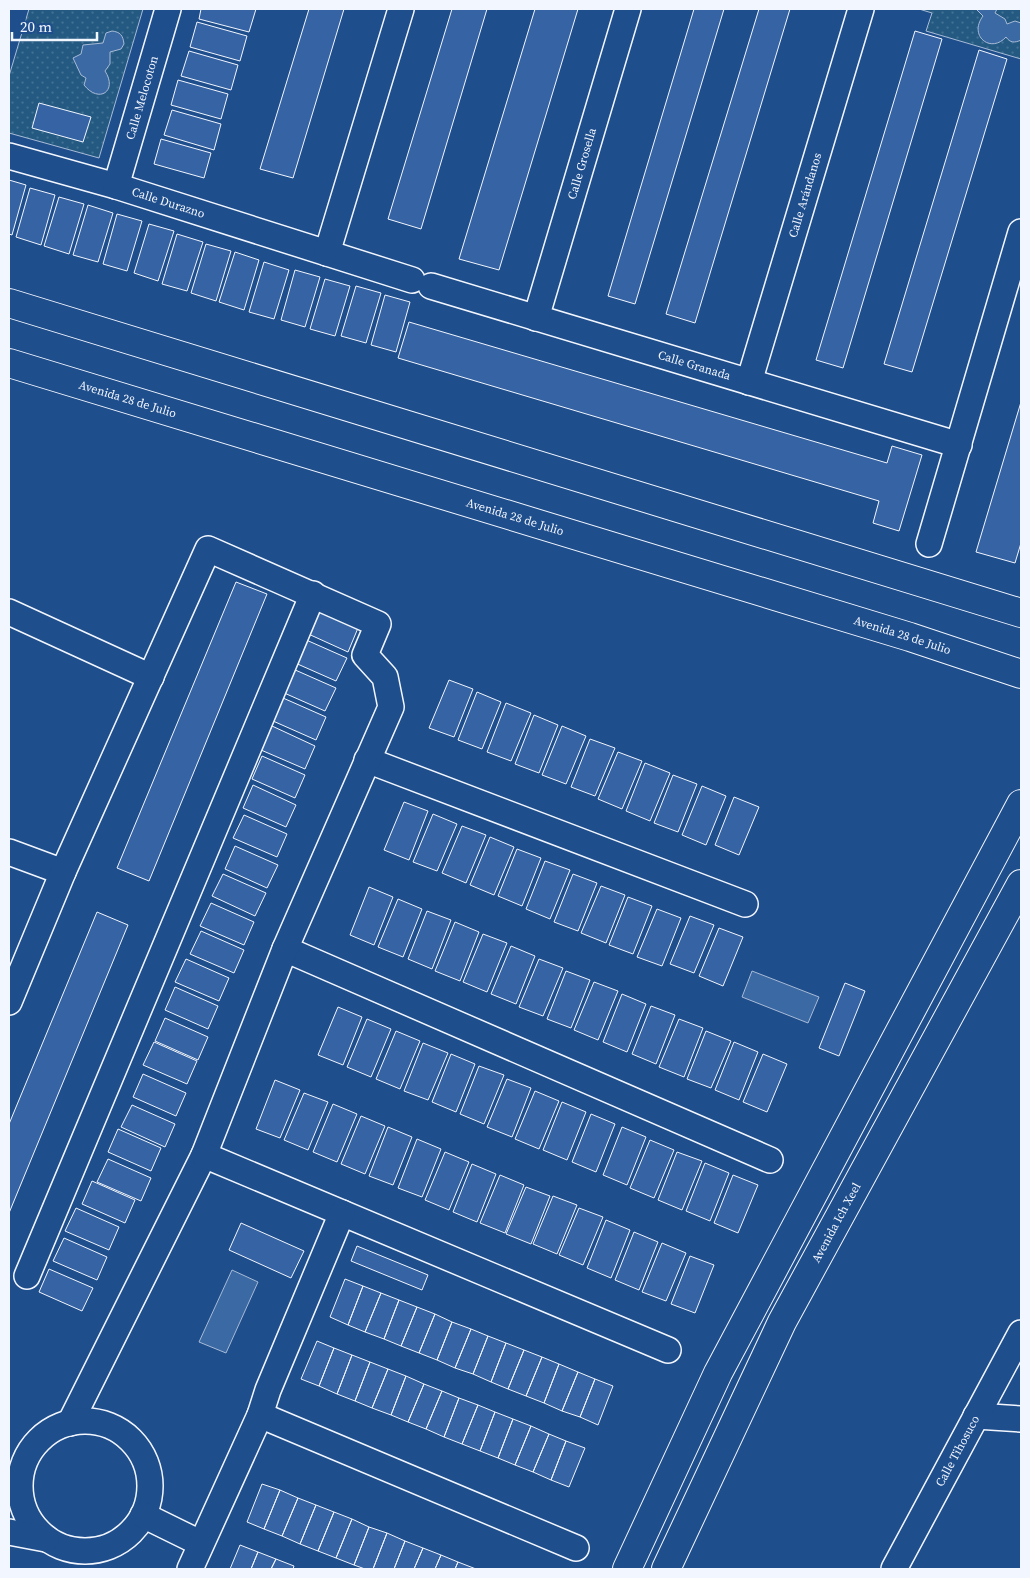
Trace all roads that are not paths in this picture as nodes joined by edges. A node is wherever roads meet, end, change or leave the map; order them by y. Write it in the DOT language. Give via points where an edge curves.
graph roads {
  1 [pos="168,9"];
  2 [pos="401,9"];
  3 [pos="628,9"];
  4 [pos="861,9"];
  5 [pos="9,156"];
  6 [pos="116,186"];
  7 [pos="1021,232"];
  8 [pos="327,253"];
  9 [pos="422,283"];
  10 [pos="9,303"];
  11 [pos="536,318"];
  12 [pos="9,362"];
  13 [pos="749,382"];
  14 [pos="959,445"];
  15 [pos="929,544"];
  16 [pos="313,594"];
  17 [pos="9,612"];
  18 [pos="1021,613"];
  19 [pos="1021,674"];
  20 [pos="150,677"];
  21 [pos="367,760"];
  22 [pos="1021,804"];
  23 [pos="9,852"];
  24 [pos="63,872"];
  25 [pos="1021,884"];
  26 [pos="745,904"];
  27 [pos="285,950"];
  28 [pos="9,1002"];
  29 [pos="204,1154"];
  30 [pos="770,1160"];
  31 [pos="342,1212"];
  32 [pos="27,1276"];
  33 [pos="1021,1333"];
  34 [pos="668,1350"];
  35 [pos="260,1414"];
  36 [pos="976,1416"];
  37 [pos="1021,1419"];
  38 [pos="70,1423"];
  39 [pos="16,1471"];
  40 [pos="143,1514"];
  41 [pos="10,1535"];
  42 [pos="46,1539"];
  43 [pos="200,1543"];
  44 [pos="576,1548"];
  45 [pos="190,1569"];
  46 [pos="627,1569"];
  47 [pos="666,1569"];
  48 [pos="894,1569"];
  1 -- 6 [label="street, Calle Melocoton"];
  2 -- 8 [label="street"];
  3 -- 11 [label="street, Calle Grosella"];
  4 -- 13 [label="street, Calle Arándanos"];
  5 -- 6 [label="street, Calle Durazno"];
  6 -- 8 [label="street, Calle Durazno"];
  7 -- 14 [label="street"];
  8 -- 9 [label="street, Calle Durazno"];
  9 -- 11 [label="street, Calle Granada"];
  10 -- 18 [label="main road"];
  11 -- 13 [label="street, Calle Granada"];
  12 -- 19 [label="main road, Avenida 28 de Julio" via="901,634"];
  13 -- 14 [label="street, Calle Granada"];
  14 -- 15 [label="street"];
  16 -- 20 [label="street" via="208,548"];
  16 -- 21 [label="street" via="378,624 365,655 386,677 390,706"];
  16 -- 32 [label="street"];
  17 -- 20 [label="street"];
  20 -- 24 [label="street"];
  21 -- 26 [label="street"];
  21 -- 27 [label="street"];
  22 -- 46 [label="main road" via="718,1373"];
  23 -- 24 [label="street"];
  24 -- 28 [label="street"];
  25 -- 47 [label="main road, Avenida Ich Xeel" via="782,1322"];
  27 -- 29 [label="street"];
  27 -- 30 [label="street"];
  29 -- 31 [label="street"];
  29 -- 38 [label="street"];
  31 -- 34 [label="street"];
  31 -- 35 [label="street"];
  33 -- 36 [label="street, Calle Tihosuco"];
  35 -- 43 [label="street"];
  35 -- 44 [label="street"];
  36 -- 37 [label="street"];
  36 -- 48 [label="street, Calle Tihosuco"];
  38 -- 39 [label="street" via="49,1432 32,1448"];
  38 -- 40 [label="street" via="92,1422 114,1428 132,1442 144,1460 150,1482"];
  39 -- 42 [label="street" via="23,1508 32,1525"];
  40 -- 42 [label="street" via="123,1539 104,1548 85,1551 65,1548"];
  40 -- 43 [label="street"];
  41 -- 42 [label="street"];
  43 -- 45 [label="street"];
}
